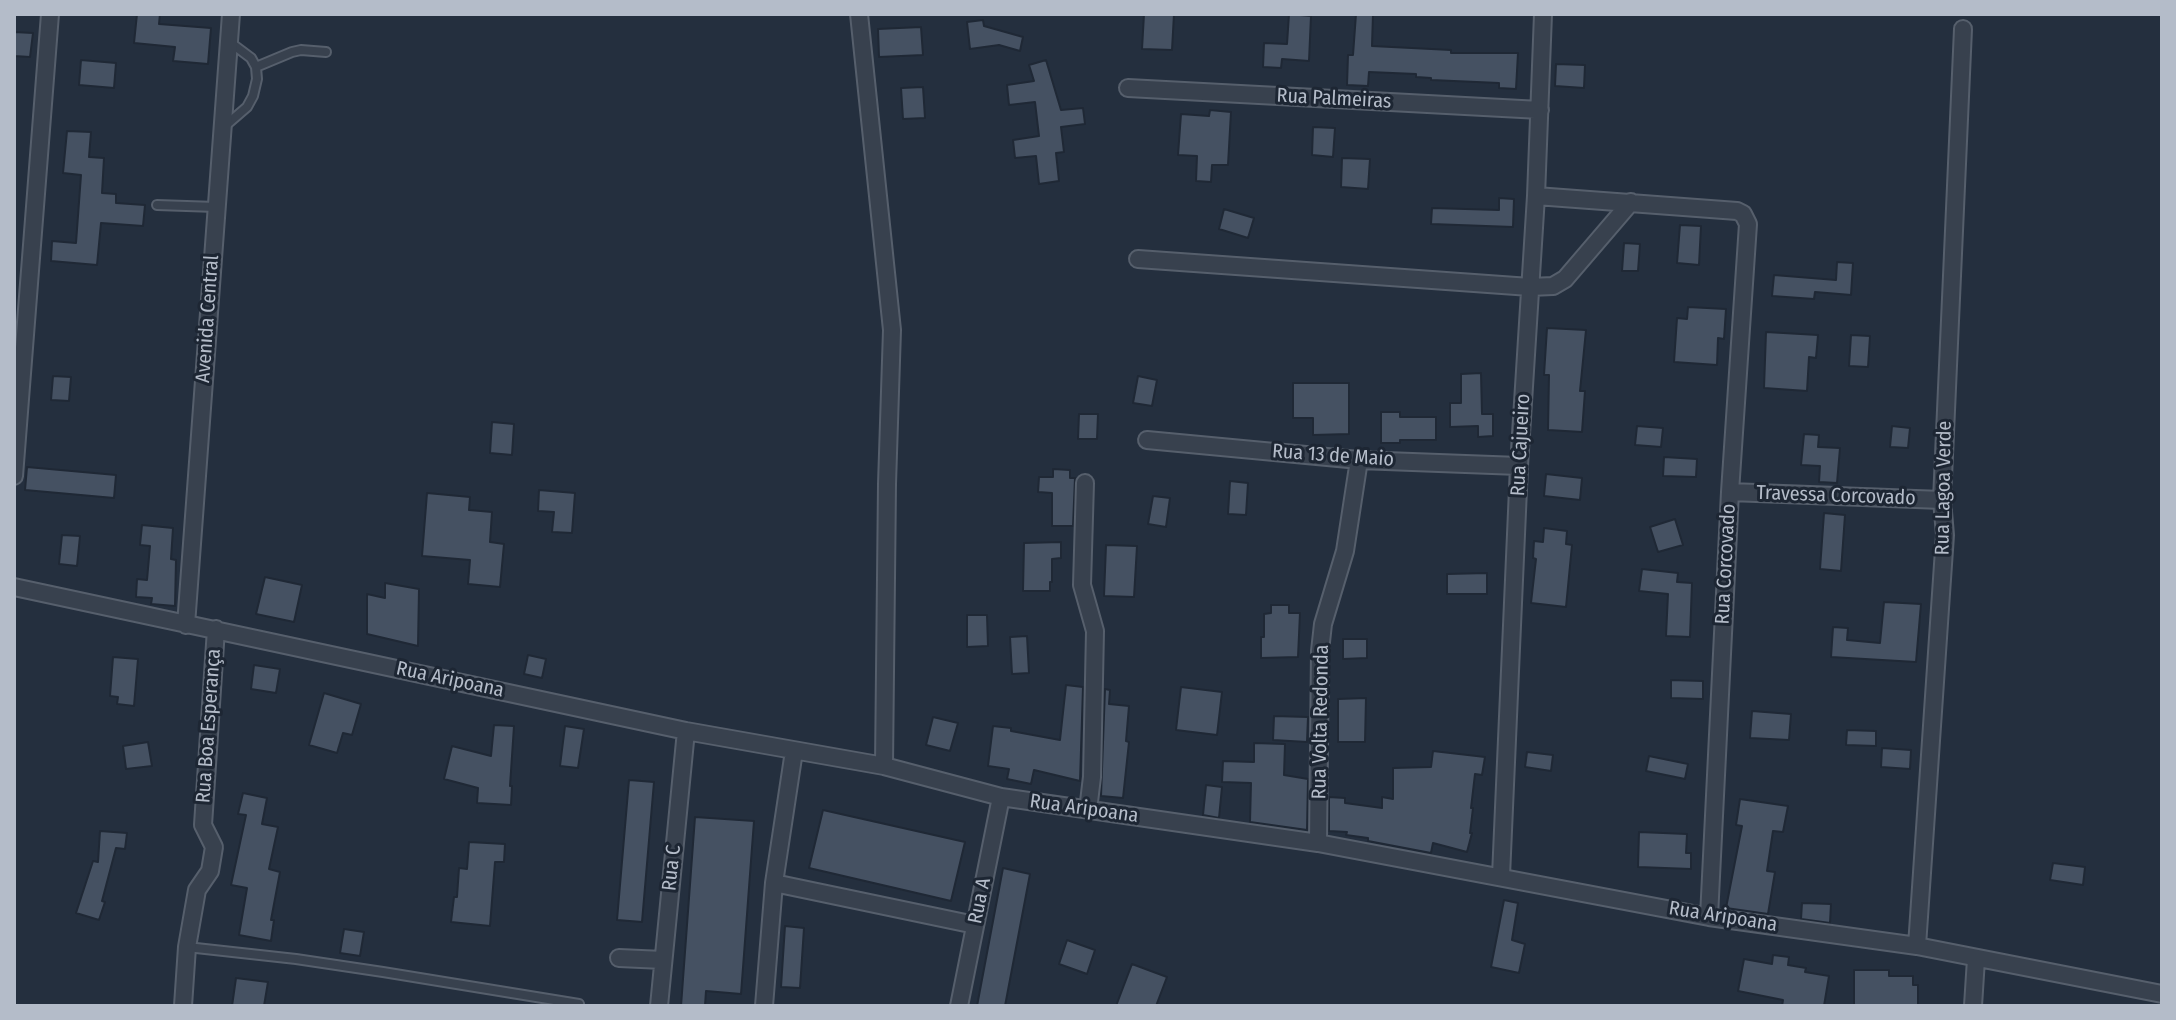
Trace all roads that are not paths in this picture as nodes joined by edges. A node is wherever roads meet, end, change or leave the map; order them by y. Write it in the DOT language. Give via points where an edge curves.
graph roads {
  1 [pos="50,14"];
  2 [pos="231,14"];
  3 [pos="859,14"];
  4 [pos="1543,14"];
  5 [pos="1963,29"];
  6 [pos="228,41"];
  7 [pos="326,52"];
  8 [pos="256,67"];
  9 [pos="1128,88"];
  10 [pos="1540,110"];
  11 [pos="222,129"];
  12 [pos="1536,196"];
  13 [pos="1631,202"];
  14 [pos="157,205"];
  15 [pos="216,207"];
  16 [pos="1138,259"];
  17 [pos="1530,287"];
  18 [pos="1147,440"];
  19 [pos="1359,460"];
  20 [pos="1519,466"];
  21 [pos="14,476"];
  22 [pos="1085,483"];
  23 [pos="1730,492"];
  24 [pos="1942,500"];
  25 [pos="14,587"];
  26 [pos="186,625"];
  27 [pos="216,629"];
  28 [pos="686,731"];
  29 [pos="794,751"];
  30 [pos="884,766"];
  31 [pos="1001,797"];
  32 [pos="1088,810"];
  33 [pos="1318,843"];
  34 [pos="1501,876"];
  35 [pos="774,883"];
  36 [pos="1709,917"];
  37 [pos="975,925"];
  38 [pos="1917,946"];
  39 [pos="187,947"];
  40 [pos="619,958"];
  41 [pos="1976,959"];
  42 [pos="663,960"];
  43 [pos="2156,997"];
  44 [pos="579,1004"];
  45 [pos="183,1006"];
  46 [pos="659,1006"];
  47 [pos="764,1006"];
  48 [pos="959,1006"];
  49 [pos="1973,1006"];
  1 -- 21 [label="street"];
  2 -- 6 [label="street, Avenida Central"];
  3 -- 30 [label="street" via="892,330"];
  4 -- 10 [label="street, Rua Cajueiro"];
  5 -- 24 [label="street, Rua Lagoa Verde"];
  6 -- 8 [label="lane"];
  6 -- 11 [label="street, Avenida Central"];
  7 -- 8 [label="lane" via="301,50"];
  8 -- 11 [label="lane" via="247,107"];
  9 -- 10 [label="street, Rua Palmeiras"];
  10 -- 12 [label="street, Rua Cajueiro"];
  11 -- 15 [label="street, Avenida Central"];
  12 -- 13 [label="street"];
  12 -- 17 [label="street, Rua Cajueiro"];
  13 -- 17 [label="street" via="1565,279 1553,286"];
  13 -- 23 [label="street, Rua Corcovado" via="1731,210 1743,214 1748,224"];
  14 -- 15 [label="lane"];
  15 -- 26 [label="street, Avenida Central"];
  16 -- 17 [label="street"];
  17 -- 20 [label="street, Rua Cajueiro"];
  18 -- 19 [label="street, Rua 13 de Maio"];
  19 -- 20 [label="street, Rua 13 de Maio"];
  19 -- 33 [label="street, Rua Volta Redonda" via="1345,551 1320,651"];
  20 -- 34 [label="street, Rua Cajueiro"];
  22 -- 32 [label="street" via="1082,585 1095,631"];
  23 -- 24 [label="street, Travessa Corcovado"];
  23 -- 36 [label="street, Rua Corcovado"];
  24 -- 38 [label="street, Rua Lagoa Verde" via="1945,535"];
  25 -- 26 [label="street, Rua Aripoana"];
  26 -- 27 [label="street, Rua Aripoana"];
  27 -- 28 [label="street, Rua Aripoana"];
  27 -- 39 [label="street, Rua Boa Esperança" via="203,825 214,847 210,871 197,890"];
  28 -- 29 [label="street, Rua Aripoana"];
  28 -- 42 [label="street, Rua C"];
  29 -- 30 [label="street, Rua Aripoana"];
  29 -- 35 [label="street"];
  30 -- 31 [label="street, Rua Aripoana"];
  31 -- 32 [label="street, Rua Aripoana"];
  31 -- 37 [label="street, Rua A"];
  32 -- 33 [label="street, Rua Aripoana"];
  33 -- 34 [label="street, Rua Aripoana"];
  34 -- 36 [label="street, Rua Aripoana"];
  35 -- 37 [label="street"];
  35 -- 47 [label="street"];
  36 -- 38 [label="street, Rua Aripoana"];
  37 -- 48 [label="street, Rua A"];
  38 -- 41 [label="street, Rua Aripoana"];
  39 -- 44 [label="lane"];
  39 -- 45 [label="street, Rua Boa Esperança"];
  40 -- 42 [label="street"];
  41 -- 43 [label="street, Rua Aripoana"];
  41 -- 49 [label="street"];
  42 -- 46 [label="street, Rua C"];
}
